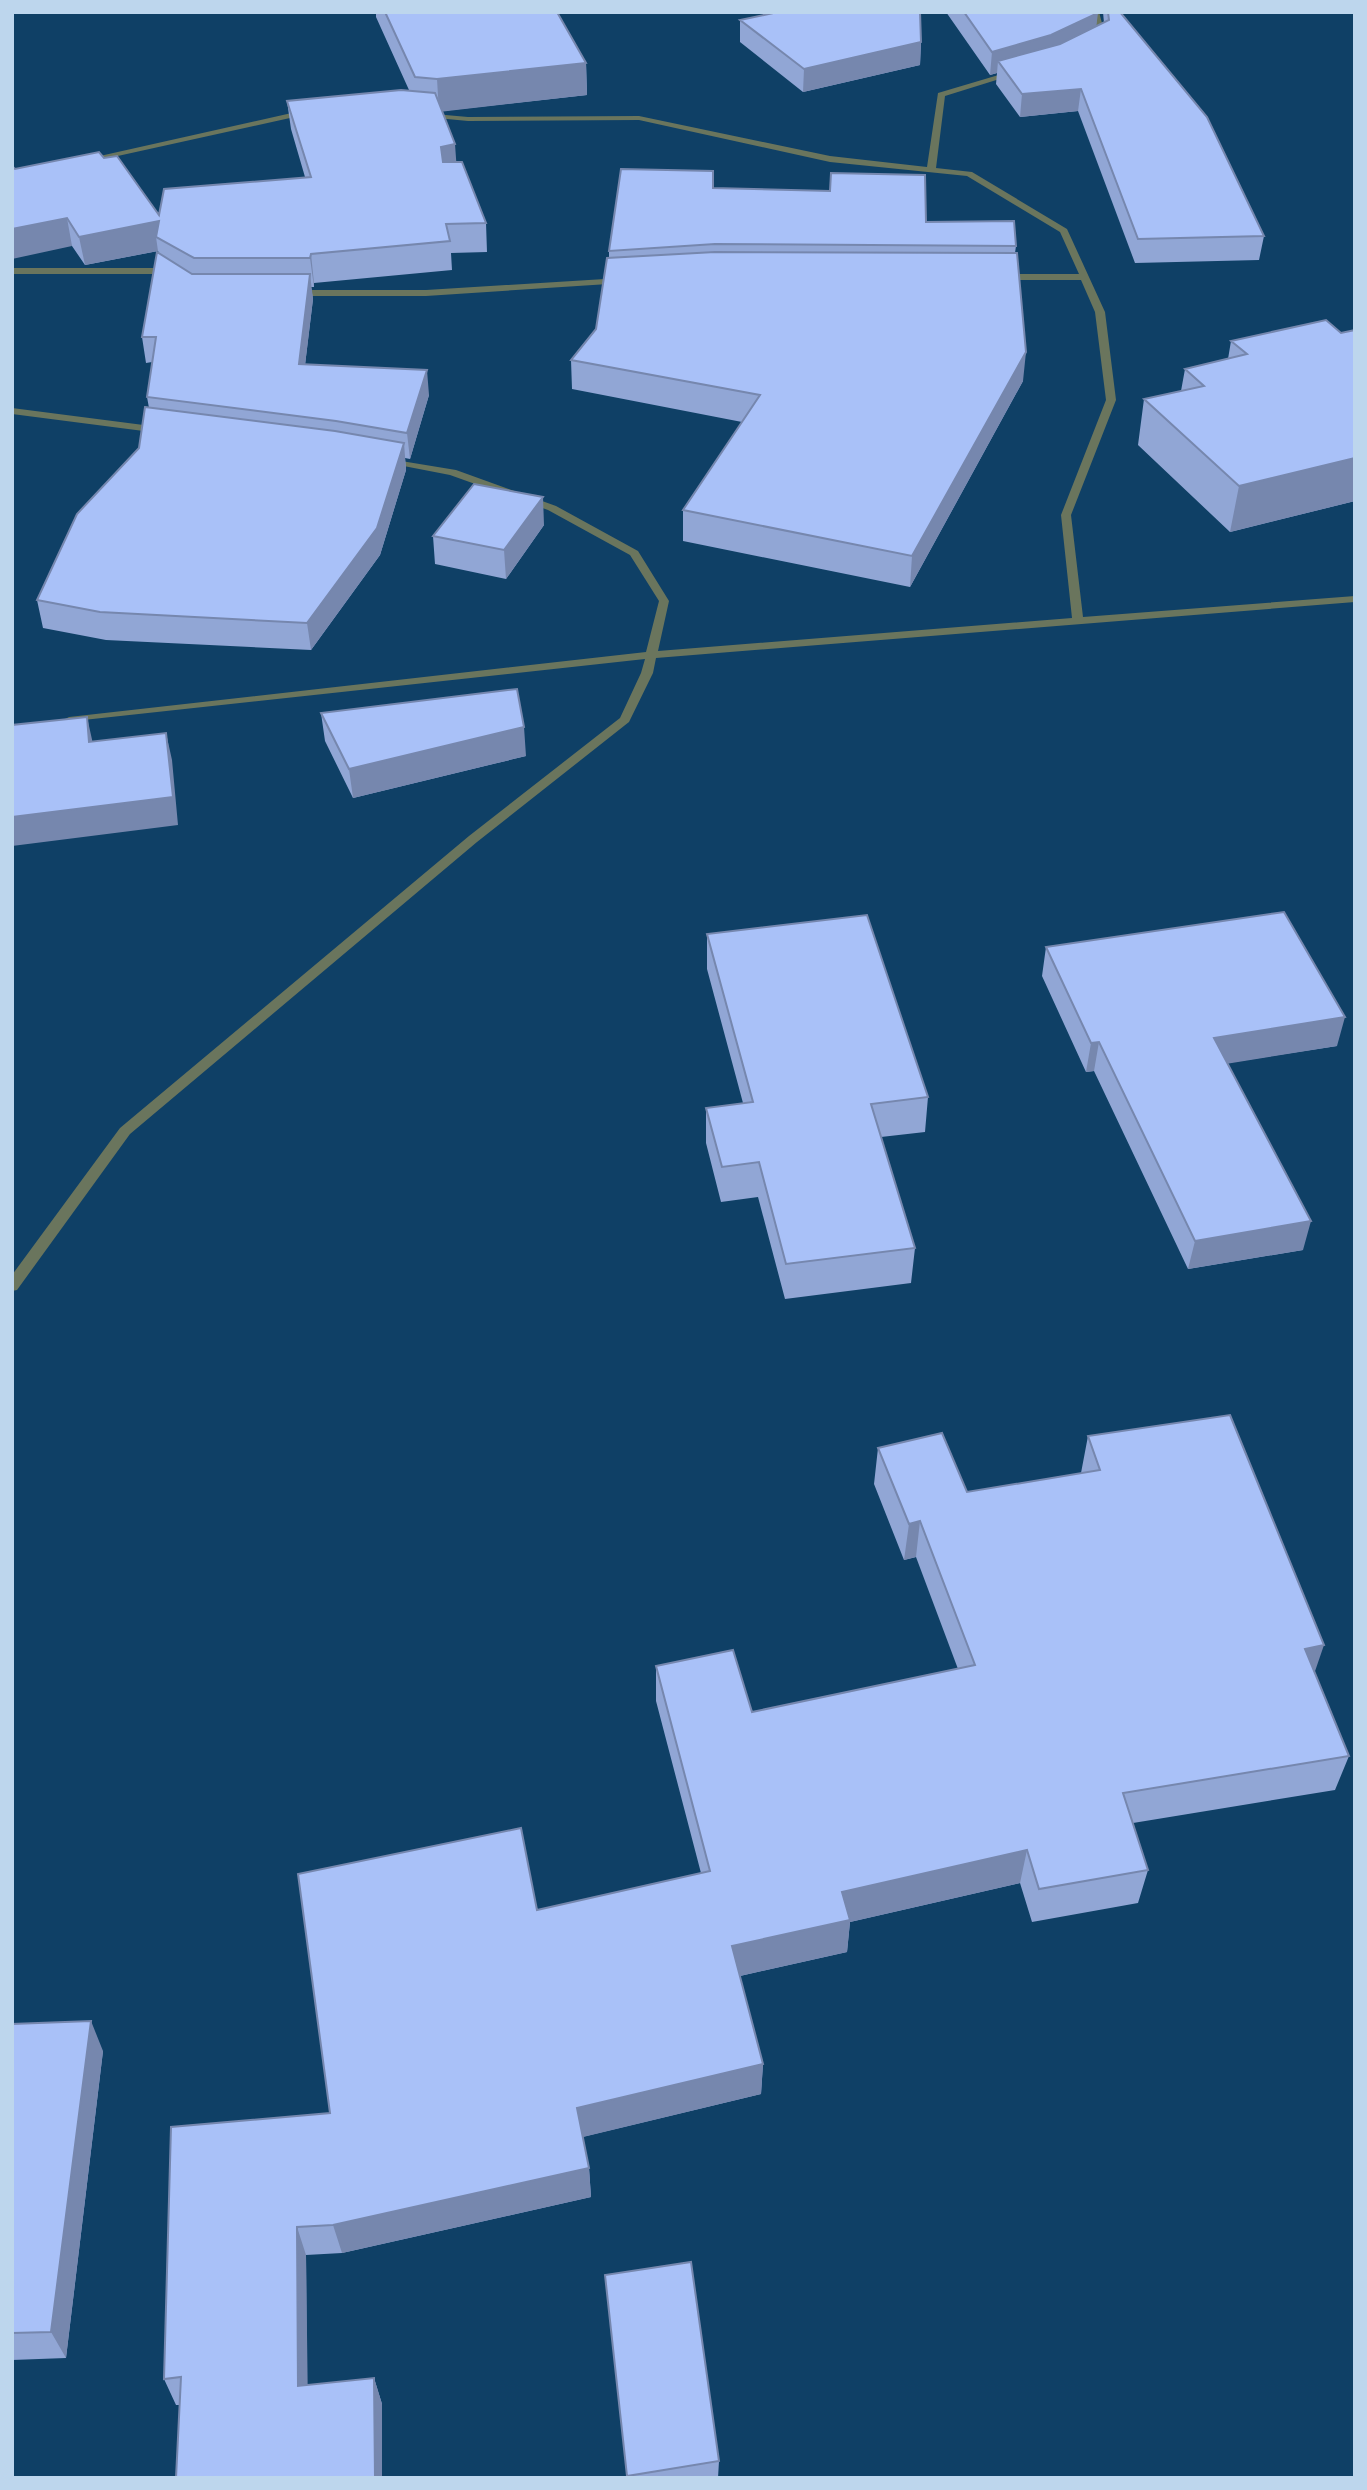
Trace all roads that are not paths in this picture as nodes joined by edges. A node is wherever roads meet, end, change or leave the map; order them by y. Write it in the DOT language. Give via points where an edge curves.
graph roads {
  1 [pos="1095,12"];
  2 [pos="1090,44"];
  3 [pos="1028,70"];
  4 [pos="310,111"];
  5 [pos="415,113"];
  6 [pos="72,163"];
  7 [pos="931,170"];
  8 [pos="12,271"];
  9 [pos="989,277"];
  10 [pos="1084,277"];
  11 [pos="175,278"];
  12 [pos="633,280"];
  13 [pos="290,293"];
  14 [pos="12,411"];
  15 [pos="173,432"];
  16 [pos="376,458"];
  17 [pos="1355,598"];
  18 [pos="1078,621"];
  19 [pos="652,654"];
  20 [pos="52,721"];
  21 [pos="12,1286"];
  1 -- 2 [label="street" via="1102,38"];
  3 -- 7 [label="street" via="941,95"];
  4 -- 6 [label="street"];
  5 -- 7 [label="street" via="468,119 639,118 830,159"];
  7 -- 10 [label="street" via="969,174 1064,230"];
  8 -- 11 [label="street" via="164,271"];
  9 -- 10 [label="street"];
  10 -- 18 [label="street" via="1100,312 1111,400 1066,515"];
  12 -- 13 [label="street" via="426,293"];
  14 -- 15 [label="street"];
  16 -- 19 [label="street" via="452,472 552,508 634,553 664,601"];
  17 -- 18 [label="street"];
  18 -- 19 [label="street"];
  19 -- 20 [label="street"];
  19 -- 21 [label="street" via="625,720 473,839 125,1131"];
}
